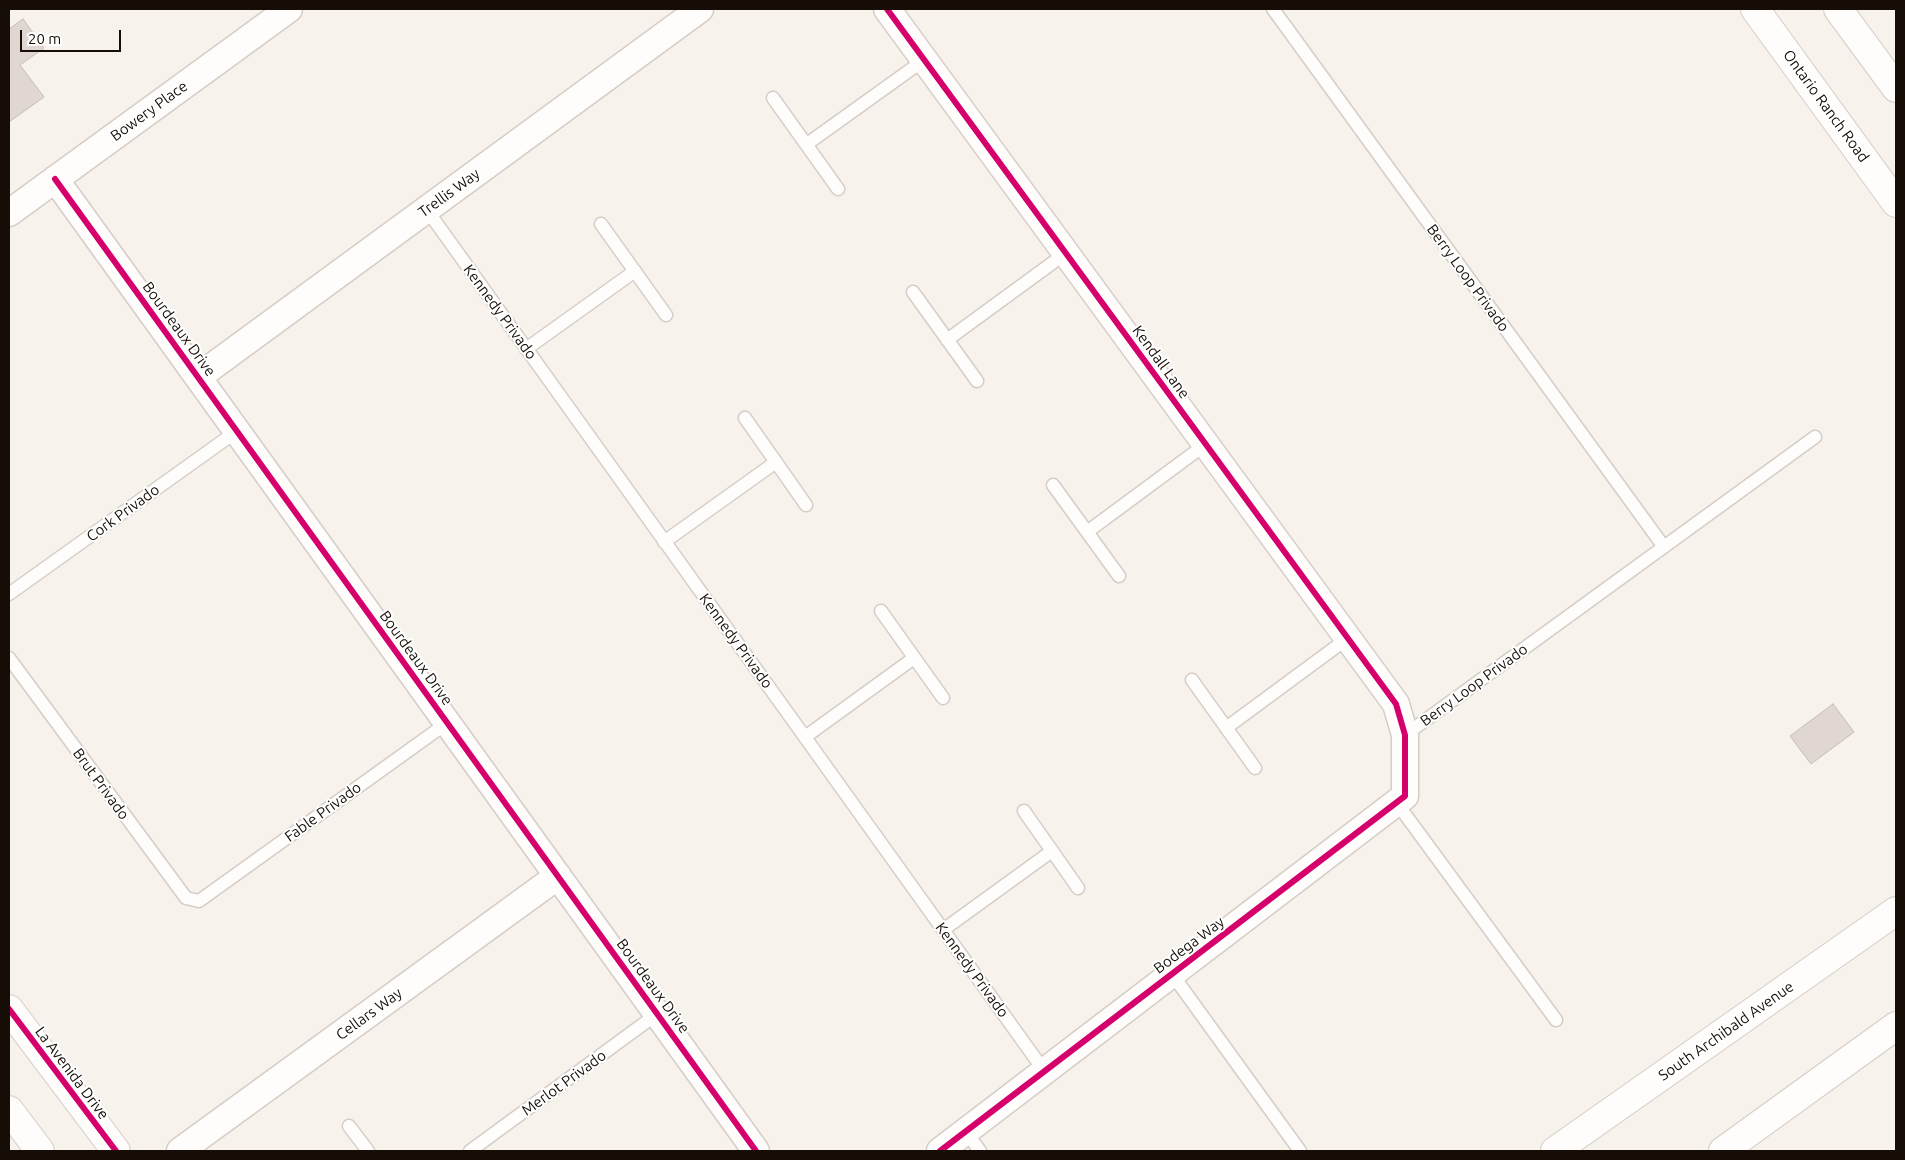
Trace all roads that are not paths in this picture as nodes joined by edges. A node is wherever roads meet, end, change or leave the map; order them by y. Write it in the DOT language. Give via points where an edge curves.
graph roads {
  1 [pos="289,9"];
  2 [pos="700,9"];
  3 [pos="887,9"];
  4 [pos="1273,9"];
  5 [pos="1755,9"];
  6 [pos="1838,9"];
  7 [pos="924,60"];
  8 [pos="1896,88"];
  9 [pos="774,98"];
  10 [pos="807,144"];
  11 [pos="55,179"];
  12 [pos="838,189"];
  13 [pos="1896,203"];
  14 [pos="427,210"];
  15 [pos="9,213"];
  16 [pos="601,224"];
  17 [pos="1066,253"];
  18 [pos="635,271"];
  19 [pos="913,292"];
  20 [pos="666,315"];
  21 [pos="947,340"];
  22 [pos="526,348"];
  23 [pos="198,378"];
  24 [pos="977,381"];
  25 [pos="745,418"];
  26 [pos="237,431"];
  27 [pos="1815,437"];
  28 [pos="1206,444"];
  29 [pos="776,462"];
  30 [pos="1053,485"];
  31 [pos="806,505"];
  32 [pos="1087,532"];
  33 [pos="664,542"];
  34 [pos="1664,547"];
  35 [pos="1119,576"];
  36 [pos="9,594"];
  37 [pos="881,611"];
  38 [pos="1348,638"];
  39 [pos="9,658"];
  40 [pos="914,658"];
  41 [pos="1192,680"];
  42 [pos="943,698"];
  43 [pos="447,723"];
  44 [pos="1226,728"];
  45 [pos="1405,735"];
  46 [pos="805,737"];
  47 [pos="1256,768"];
  48 [pos="1396,802"];
  49 [pos="1024,811"];
  50 [pos="1052,851"];
  51 [pos="558,876"];
  52 [pos="1078,888"];
  53 [pos="199,901"];
  54 [pos="1896,911"];
  55 [pos="943,930"];
  56 [pos="1172,974"];
  57 [pos="9,1010"];
  58 [pos="657,1014"];
  59 [pos="1556,1020"];
  60 [pos="1896,1026"];
  61 [pos="1045,1072"];
  62 [pos="9,1110"];
  63 [pos="349,1126"];
  64 [pos="973,1141"];
  65 [pos="40,1151"];
  66 [pos="116,1151"];
  67 [pos="180,1151"];
  68 [pos="368,1151"];
  69 [pos="470,1151"];
  70 [pos="756,1151"];
  71 [pos="940,1151"];
  72 [pos="1300,1151"];
  73 [pos="1555,1151"];
  74 [pos="1723,1151"];
  1 -- 11 [label="street, Bowery Place"];
  2 -- 14 [label="street, Trellis Way"];
  3 -- 7 [label="street, Kendall Lane"];
  4 -- 34 [label="lane, Berry Loop Privado"];
  5 -- 13 [label="main road, Ontario Ranch Road"];
  6 -- 8 [label="main road"];
  7 -- 10 [label="lane"];
  7 -- 17 [label="street, Kendall Lane"];
  9 -- 10 [label="lane"];
  10 -- 12 [label="lane"];
  11 -- 15 [label="street, Bowery Place"];
  11 -- 23 [label="street, Bourdeaux Drive"];
  14 -- 22 [label="lane, Kennedy Privado"];
  14 -- 23 [label="street, Trellis Way"];
  16 -- 18 [label="lane"];
  17 -- 21 [label="lane"];
  17 -- 28 [label="street, Kendall Lane"];
  18 -- 20 [label="lane"];
  18 -- 22 [label="lane"];
  19 -- 21 [label="lane"];
  21 -- 24 [label="lane"];
  22 -- 33 [label="lane, Kennedy Privado"];
  23 -- 26 [label="street, Bourdeaux Drive"];
  25 -- 29 [label="lane"];
  26 -- 36 [label="lane, Cork Privado"];
  26 -- 43 [label="street, Bourdeaux Drive"];
  27 -- 34 [label="lane, Berry Loop Privado"];
  28 -- 32 [label="lane"];
  28 -- 38 [label="street, Kendall Lane"];
  29 -- 31 [label="lane"];
  29 -- 33 [label="lane"];
  30 -- 32 [label="lane"];
  32 -- 35 [label="lane"];
  33 -- 46 [label="lane, Kennedy Privado"];
  34 -- 45 [label="lane, Berry Loop Privado"];
  37 -- 40 [label="lane"];
  38 -- 44 [label="lane"];
  38 -- 45 [label="street, Kendall Lane" via="1396,704"];
  39 -- 53 [label="lane, Brut Privado" via="186,898"];
  40 -- 42 [label="lane"];
  40 -- 46 [label="lane"];
  41 -- 44 [label="lane"];
  43 -- 51 [label="street, Bourdeaux Drive"];
  43 -- 53 [label="lane, Fable Privado"];
  44 -- 47 [label="lane"];
  45 -- 48 [label="street, Bodega Way" via="1405,796"];
  46 -- 55 [label="lane, Kennedy Privado"];
  48 -- 56 [label="street, Bodega Way"];
  48 -- 59 [label="lane"];
  49 -- 50 [label="lane"];
  50 -- 52 [label="lane"];
  50 -- 55 [label="lane"];
  51 -- 58 [label="street, Bourdeaux Drive"];
  51 -- 67 [label="street, Cellars Way"];
  54 -- 73 [label="main road, South Archibald Avenue"];
  55 -- 61 [label="lane, Kennedy Privado"];
  56 -- 61 [label="street, Bodega Way"];
  56 -- 72 [label="lane"];
  57 -- 66 [label="main road, La Avenida Drive"];
  58 -- 69 [label="lane, Merlot Privado"];
  58 -- 70 [label="street, Bourdeaux Drive"];
  60 -- 74 [label="main road"];
  61 -- 64 [label="street, Bodega Way"];
  62 -- 65 [label="main road"];
  63 -- 68 [label="lane"];
  64 -- 71 [label="street, Bodega Way"];
}
